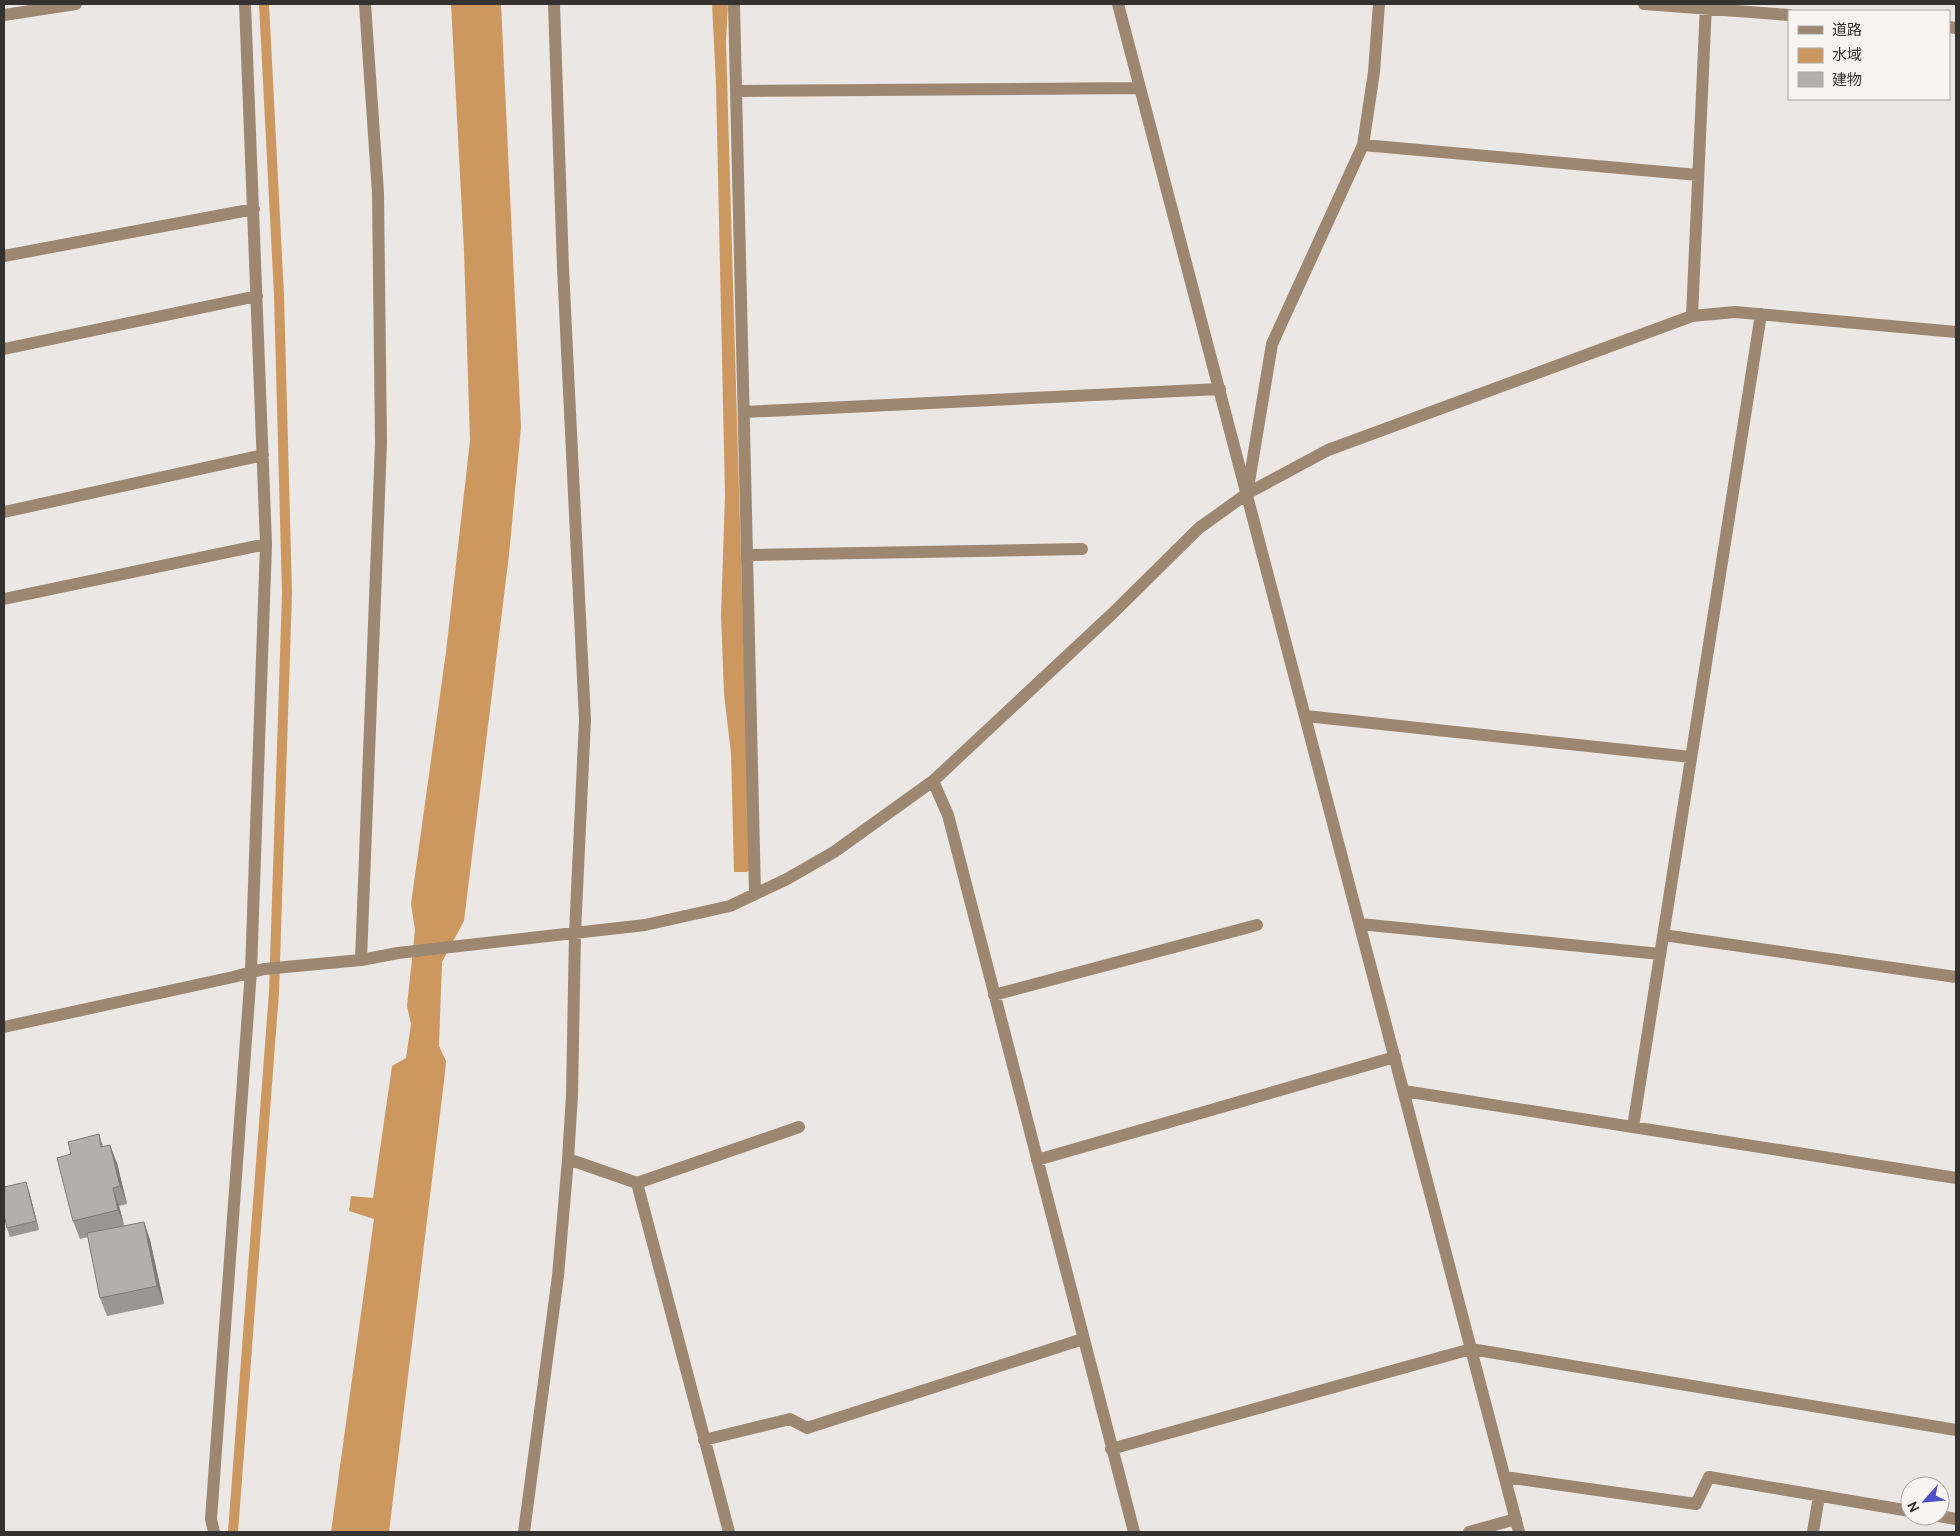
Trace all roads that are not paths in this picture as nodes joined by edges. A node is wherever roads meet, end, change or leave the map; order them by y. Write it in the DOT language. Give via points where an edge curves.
graph roads {
  1 [pos="76,4"];
  2 [pos="245,4"];
  3 [pos="365,4"];
  4 [pos="554,4"];
  5 [pos="734,4"];
  6 [pos="1118,4"];
  7 [pos="1378,4"];
  8 [pos="1644,4"];
  9 [pos="1706,6"];
  10 [pos="4,15"];
  11 [pos="1788,15"];
  12 [pos="1140,88"];
  13 [pos="736,91"];
  14 [pos="1362,145"];
  15 [pos="1698,175"];
  16 [pos="254,209"];
  17 [pos="4,256"];
  18 [pos="257,296"];
  19 [pos="1761,314"];
  20 [pos="1692,316"];
  21 [pos="1956,332"];
  22 [pos="4,349"];
  23 [pos="1220,389"];
  24 [pos="744,412"];
  25 [pos="264,456"];
  26 [pos="1248,493"];
  27 [pos="4,512"];
  28 [pos="266,544"];
  29 [pos="1082,549"];
  30 [pos="747,555"];
  31 [pos="4,599"];
  32 [pos="1306,716"];
  33 [pos="1691,757"];
  34 [pos="933,781"];
  35 [pos="755,894"];
  36 [pos="1360,924"];
  37 [pos="1257,925"];
  38 [pos="575,933"];
  39 [pos="1663,935"];
  40 [pos="1660,954"];
  41 [pos="361,960"];
  42 [pos="250,971"];
  43 [pos="1956,977"];
  44 [pos="994,995"];
  45 [pos="4,1027"];
  46 [pos="1395,1057"];
  47 [pos="1404,1091"];
  48 [pos="799,1127"];
  49 [pos="1633,1127"];
  50 [pos="568,1159"];
  51 [pos="1037,1160"];
  52 [pos="1956,1178"];
  53 [pos="636,1182"];
  54 [pos="1083,1339"];
  55 [pos="1471,1349"];
  56 [pos="1956,1430"];
  57 [pos="704,1440"];
  58 [pos="1111,1449"];
  59 [pos="1505,1477"];
  60 [pos="1819,1496"];
  61 [pos="1900,1509"];
  62 [pos="1516,1519"];
  63 [pos="214,1532"];
  64 [pos="524,1532"];
  65 [pos="729,1532"];
  66 [pos="1134,1532"];
  67 [pos="1469,1532"];
  68 [pos="1520,1532"];
  69 [pos="1813,1532"];
  1 -- 10 [label="street"];
  2 -- 16 [label="street"];
  3 -- 41 [label="street" via="378,193 381,443"];
  4 -- 38 [label="street" via="585,720"];
  5 -- 13 [label="street"];
  6 -- 12 [label="street"];
  7 -- 14 [label="street" via="1374,72"];
  8 -- 9 [label="street"];
  9 -- 11 [label="street"];
  9 -- 15 [label="street"];
  12 -- 13 [label="street"];
  12 -- 23 [label="street"];
  13 -- 24 [label="street"];
  14 -- 15 [label="street"];
  14 -- 26 [label="street" via="1272,344"];
  15 -- 20 [label="street"];
  16 -- 17 [label="street"];
  16 -- 18 [label="street"];
  18 -- 22 [label="street"];
  18 -- 25 [label="street"];
  19 -- 20 [label="street" via="1735,312"];
  19 -- 21 [label="street"];
  19 -- 33 [label="street"];
  20 -- 26 [label="street" via="1328,450"];
  23 -- 24 [label="street"];
  23 -- 26 [label="street"];
  24 -- 30 [label="street"];
  25 -- 27 [label="street"];
  25 -- 28 [label="street"];
  26 -- 32 [label="street"];
  26 -- 34 [label="street" via="1200,528"];
  28 -- 31 [label="street"];
  28 -- 42 [label="street"];
  29 -- 30 [label="street"];
  30 -- 35 [label="street"];
  32 -- 33 [label="street"];
  32 -- 36 [label="street"];
  33 -- 39 [label="street"];
  34 -- 35 [label="street" via="834,852"];
  34 -- 44 [label="street" via="948,815"];
  35 -- 38 [label="street" via="730,906 645,924"];
  36 -- 40 [label="street"];
  36 -- 46 [label="street"];
  37 -- 44 [label="street"];
  38 -- 41 [label="street"];
  38 -- 50 [label="street"];
  39 -- 40 [label="street"];
  39 -- 43 [label="street"];
  40 -- 49 [label="street"];
  41 -- 42 [label="street"];
  42 -- 45 [label="street"];
  42 -- 63 [label="street" via="212,1520"];
  44 -- 51 [label="street"];
  46 -- 47 [label="street"];
  46 -- 51 [label="street"];
  47 -- 49 [label="street"];
  47 -- 55 [label="street"];
  48 -- 53 [label="street"];
  49 -- 52 [label="street"];
  50 -- 53 [label="street"];
  50 -- 64 [label="street" via="558,1276"];
  51 -- 54 [label="street"];
  53 -- 57 [label="street"];
  54 -- 57 [label="street" via="807,1428 790,1419"];
  54 -- 58 [label="street"];
  55 -- 56 [label="street"];
  55 -- 58 [label="street"];
  55 -- 59 [label="street"];
  57 -- 65 [label="street"];
  58 -- 66 [label="street"];
  59 -- 60 [label="street" via="1696,1504 1710,1477"];
  59 -- 62 [label="street"];
  60 -- 61 [label="street"];
  60 -- 69 [label="street"];
  62 -- 67 [label="street"];
  62 -- 68 [label="street"];
}
